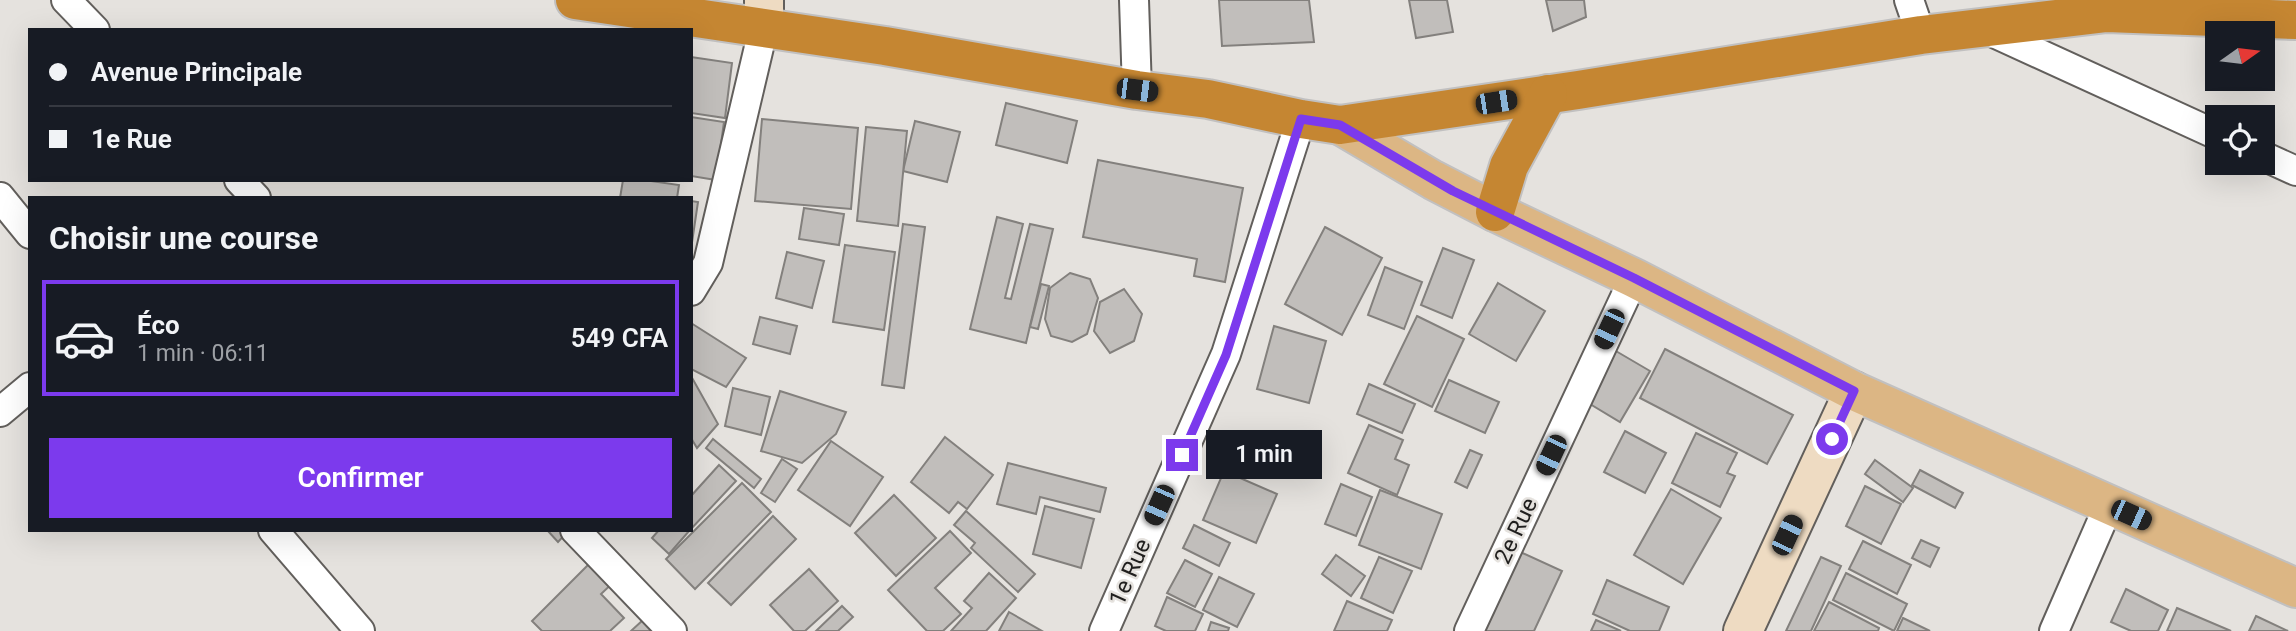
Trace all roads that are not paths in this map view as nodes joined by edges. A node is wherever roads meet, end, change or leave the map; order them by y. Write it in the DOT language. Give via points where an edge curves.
graph roads {
  1 [pos="66,0"];
  2 [pos="575,0"];
  3 [pos="1134,0"];
  4 [pos="764,13"];
  5 [pos="1915,17"];
  6 [pos="2296,20"];
  7 [pos="93,28"];
  8 [pos="1983,28"];
  9 [pos="1137,90"];
  10 [pos="1548,94"];
  11 [pos="1301,119"];
  12 [pos="1340,125"];
  13 [pos="2205,130"];
  14 [pos="2275,162"];
  15 [pos="2296,172"];
  16 [pos="241,182"];
  17 [pos="254,196"];
  18 [pos="0,197"];
  19 [pos="1494,212"];
  20 [pos="28,232"];
  21 [pos="1634,278"];
  22 [pos="693,288"];
  23 [pos="28,389"];
  24 [pos="1854,391"];
  25 [pos="0,412"];
  26 [pos="2109,505"];
  27 [pos="275,532"];
  28 [pos="577,532"];
  29 [pos="2296,588"];
  30 [pos="360,631"];
  31 [pos="672,631"];
  32 [pos="1104,631"];
  33 [pos="1469,631"];
  34 [pos="1743,631"];
  35 [pos="2054,631"];
  1 -- 7 [label="street"];
  2 -- 4 [label="highway"];
  3 -- 9 [label="street"];
  4 -- 9 [label="highway"];
  4 -- 22 [label="street" via="708,263"];
  5 -- 8 [label="highway"];
  5 -- 10 [label="highway"];
  6 -- 8 [label="highway" via="2107,13"];
  8 -- 13 [label="street"];
  9 -- 11 [label="highway" via="1208,99"];
  10 -- 12 [label="highway"];
  10 -- 19 [label="highway" via="1510,166"];
  11 -- 12 [label="highway"];
  11 -- 32 [label="street, 1e Rue" via="1226,355"];
  12 -- 19 [label="main road"];
  14 -- 15 [label="street"];
  16 -- 17 [label="street"];
  18 -- 20 [label="street"];
  19 -- 21 [label="main road"];
  21 -- 24 [label="main road"];
  21 -- 33 [label="street, 2e Rue"];
  23 -- 25 [label="street"];
  24 -- 26 [label="main road"];
  24 -- 34 [label="street"];
  26 -- 29 [label="main road"];
  26 -- 35 [label="street"];
  27 -- 30 [label="street"];
  28 -- 31 [label="street"];
}
